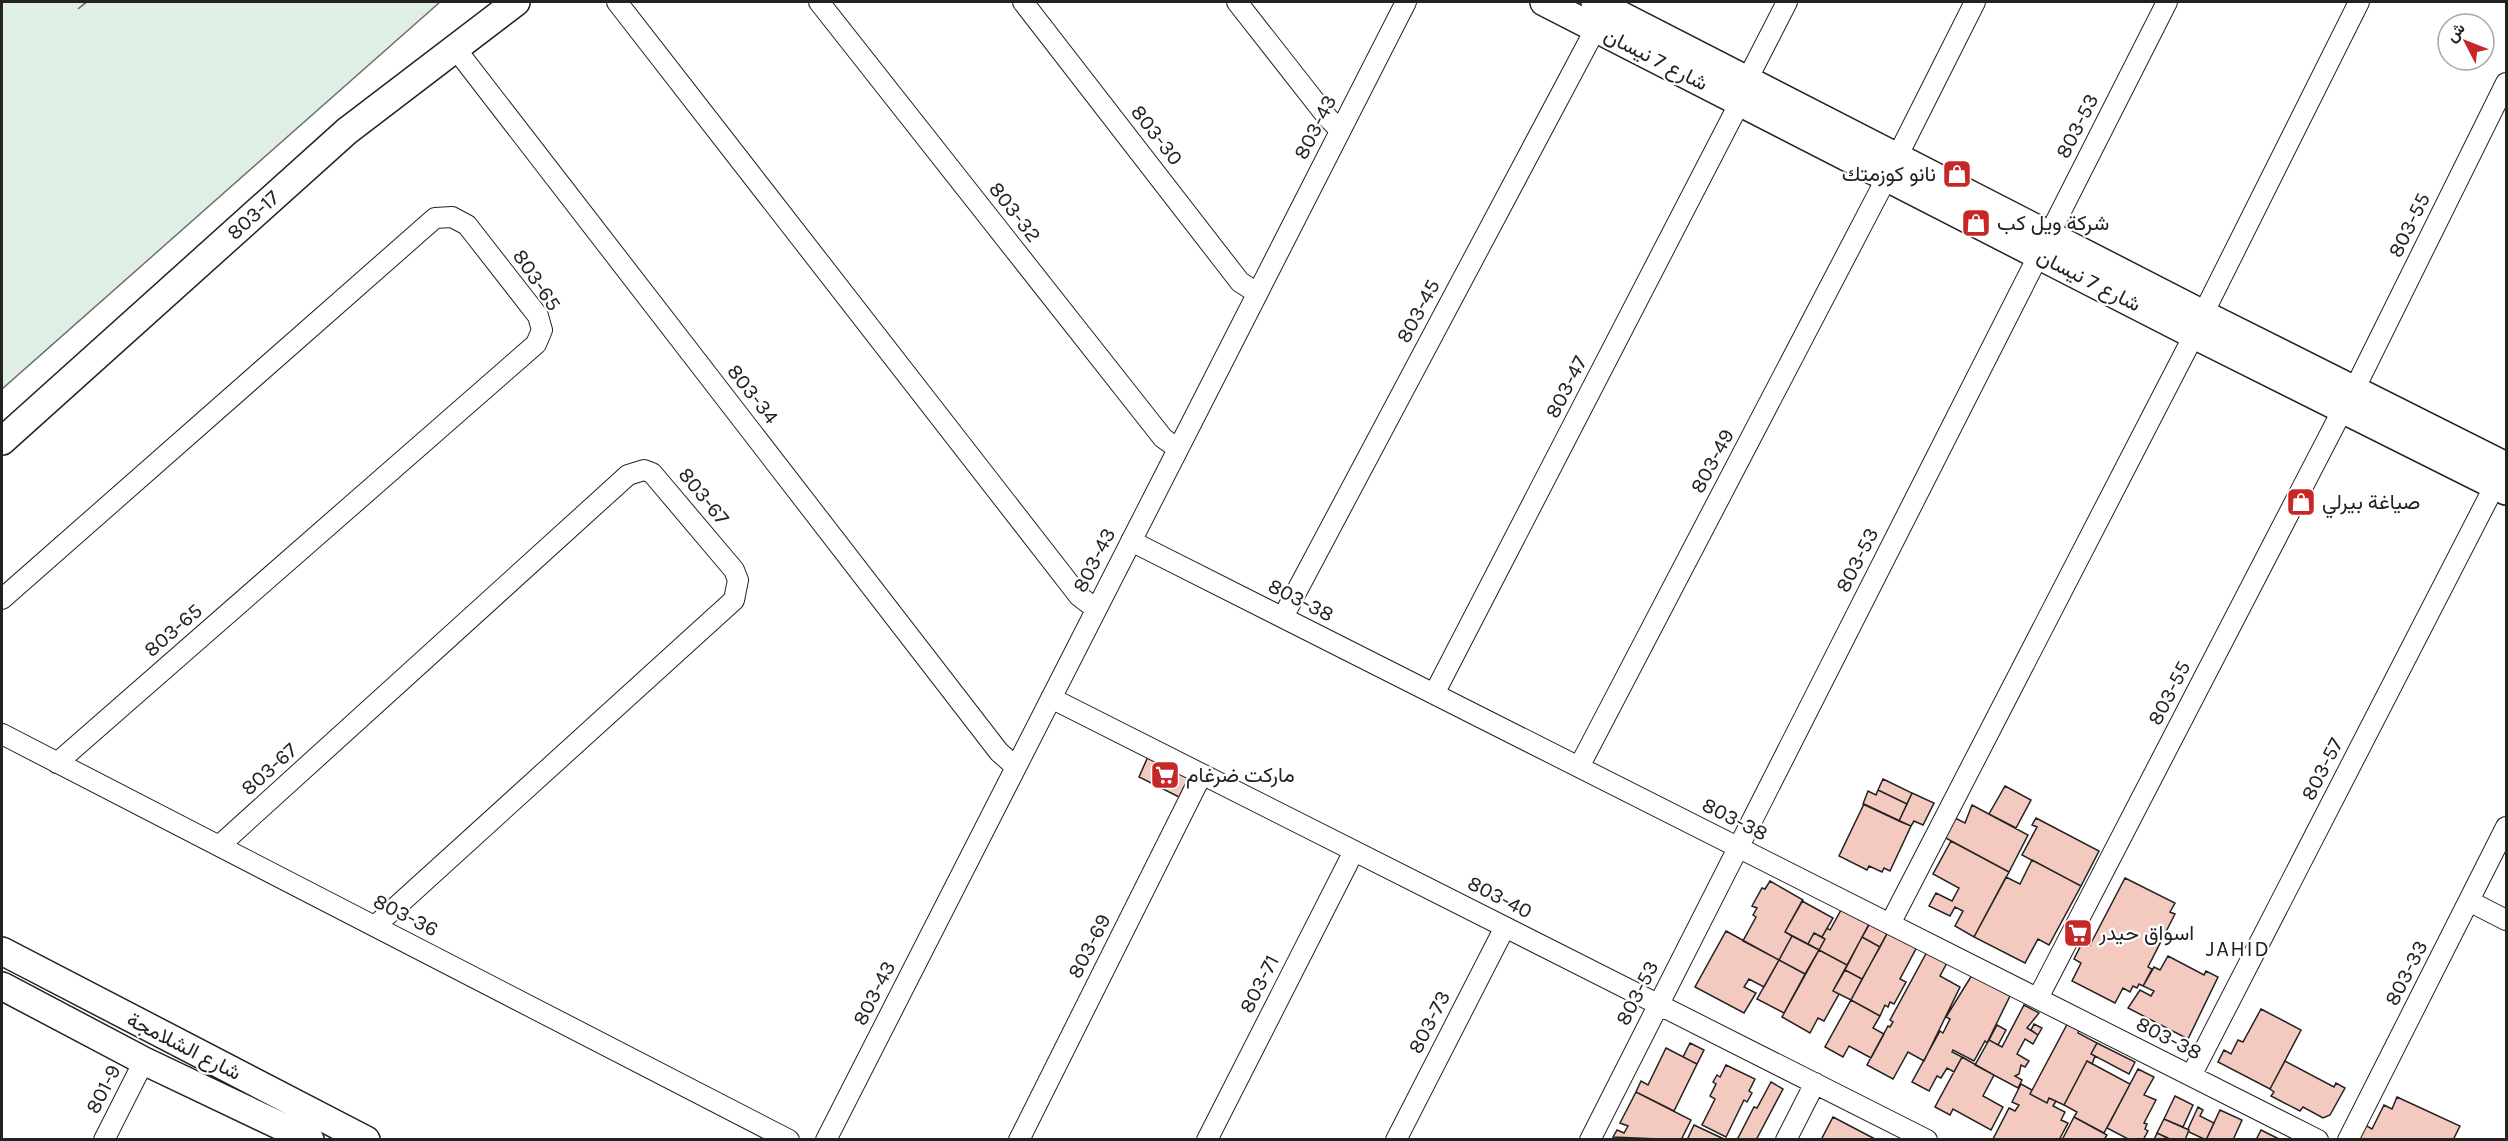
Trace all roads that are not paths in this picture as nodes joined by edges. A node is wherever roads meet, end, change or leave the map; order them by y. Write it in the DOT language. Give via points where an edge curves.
graph roads {
  1 [pos="516,2"];
  2 [pos="617,2"];
  3 [pos="819,2"];
  4 [pos="1023,2"];
  5 [pos="1237,2"];
  6 [pos="1406,2"];
  7 [pos="1544,2"];
  8 [pos="1787,2"];
  9 [pos="1975,2"];
  10 [pos="2167,2"];
  11 [pos="2359,2"];
  12 [pos="1596,8"];
  13 [pos="455,48"];
  14 [pos="2506,83"];
  15 [pos="1744,91"];
  16 [pos="1340,130"];
  17 [pos="1892,167"];
  18 [pos="2044,244"];
  19 [pos="1257,293"];
  20 [pos="2199,324"];
  21 [pos="2348,399"];
  22 [pos="2,441"];
  23 [pos="1178,449"];
  24 [pos="2504,474"];
  25 [pos="1131,541"];
  26 [pos="2,599"];
  27 [pos="1096,609"];
  28 [pos="1283,617"];
  29 [pos="1434,694"];
  30 [pos="1051,698"];
  31 [pos="2,734"];
  32 [pos="57,763"];
  33 [pos="1016,767"];
  34 [pos="1579,767"];
  35 [pos="1202,774"];
  36 [pos="2506,827"];
  37 [pos="219,846"];
  38 [pos="1738,847"];
  39 [pos="1354,851"];
  40 [pos="2469,902"];
  41 [pos="2506,920"];
  42 [pos="1890,924"];
  43 [pos="375,926"];
  44 [pos="1505,927"];
  45 [pos="2,951"];
  46 [pos="2,986"];
  47 [pos="2038,998"];
  48 [pos="1659,1004"];
  49 [pos="144,1061"];
  50 [pos="2192,1076"];
  51 [pos="1815,1083"];
  52 [pos="307,1139"];
  53 [pos="104,1140"];
  54 [pos="366,1140"];
  55 [pos="789,1140"];
  56 [pos="826,1140"];
  57 [pos="1019,1140"];
  58 [pos="1207,1140"];
  59 [pos="1396,1140"];
  60 [pos="1590,1140"];
  61 [pos="1786,1140"];
  62 [pos="1927,1140"];
  63 [pos="2318,1140"];
  64 [pos="2348,1140"];
  1 -- 13 [label="street, 803-17"];
  2 -- 27 [label="street" via="1079,596"];
  3 -- 23 [label="street, 803-32" via="1163,438"];
  4 -- 19 [label="street, 803-30" via="1240,282"];
  5 -- 16 [label="street"];
  6 -- 16 [label="street, 803-43"];
  7 -- 12 [label="street, شارع 7 نيسان"];
  8 -- 15 [label="street, 803-47"];
  9 -- 17 [label="street, 803-49"];
  10 -- 18 [label="street, 803-53"];
  11 -- 20 [label="street"];
  12 -- 15 [label="street, شارع 7 نيسان"];
  12 -- 28 [label="street, 803-45"];
  13 -- 22 [label="street, 803-17" via="347,131"];
  13 -- 33 [label="street, 803-34" via="999,752"];
  14 -- 21 [label="street, 803-55"];
  15 -- 17 [label="street, شارع 7 نيسان"];
  15 -- 29 [label="street, 803-47"];
  16 -- 19 [label="street, 803-43"];
  17 -- 18 [label="street, شارع 7 نيسان"];
  17 -- 34 [label="street, 803-49"];
  18 -- 20 [label="street, شارع 7 نيسان"];
  18 -- 38 [label="street, 803-53"];
  19 -- 23 [label="street, 803-43"];
  20 -- 21 [label="street, شارع 7 نيسان"];
  20 -- 42 [label="street"];
  21 -- 24 [label="street, شارع 7 نيسان"];
  21 -- 47 [label="street, 803-55"];
  23 -- 25 [label="street, 803-43"];
  24 -- 50 [label="street, 803-57"];
  25 -- 27 [label="street, 803-43"];
  25 -- 28 [label="street, 803-38"];
  26 -- 32 [label="street, 803-65" via="435,218 452,217 467,225 541,323 536,344"];
  27 -- 30 [label="street, 803-43"];
  28 -- 29 [label="street, 803-38"];
  29 -- 34 [label="street, 803-38"];
  30 -- 33 [label="street, 803-43"];
  30 -- 35 [label="street, 803-40"];
  31 -- 32 [label="street, 803-36"];
  32 -- 37 [label="street, 803-36"];
  33 -- 56 [label="street, 803-43"];
  34 -- 38 [label="street, 803-38"];
  35 -- 39 [label="street, 803-40"];
  35 -- 57 [label="street, 803-69"];
  36 -- 40 [label="street, 803-33"];
  37 -- 43 [label="street, 803-36"];
  37 -- 43 [label="street, 803-67" via="628,474 644,470 652,473 734,570 738,590 734,600"];
  38 -- 42 [label="street, 803-38"];
  38 -- 48 [label="street, 803-53"];
  39 -- 44 [label="street, 803-40"];
  39 -- 58 [label="street, 803-71"];
  40 -- 41 [label="street"];
  40 -- 64 [label="street, 803-33"];
  42 -- 47 [label="street, 803-38"];
  43 -- 55 [label="street, 803-36"];
  44 -- 48 [label="street, 803-40"];
  44 -- 59 [label="street, 803-73"];
  45 -- 54 [label="street, شارع الشلامجة"];
  46 -- 49 [label="street, شارع الشلامجة"];
  47 -- 50 [label="street, 803-38"];
  48 -- 51 [label="street, 803-40"];
  48 -- 60 [label="street, 803-53"];
  49 -- 52 [label="street, شارع الشلامجة"];
  49 -- 53 [label="street, 801-9"];
  50 -- 63 [label="street, 803-38"];
  51 -- 61 [label="street"];
  51 -- 62 [label="street, 803-40"];
}
